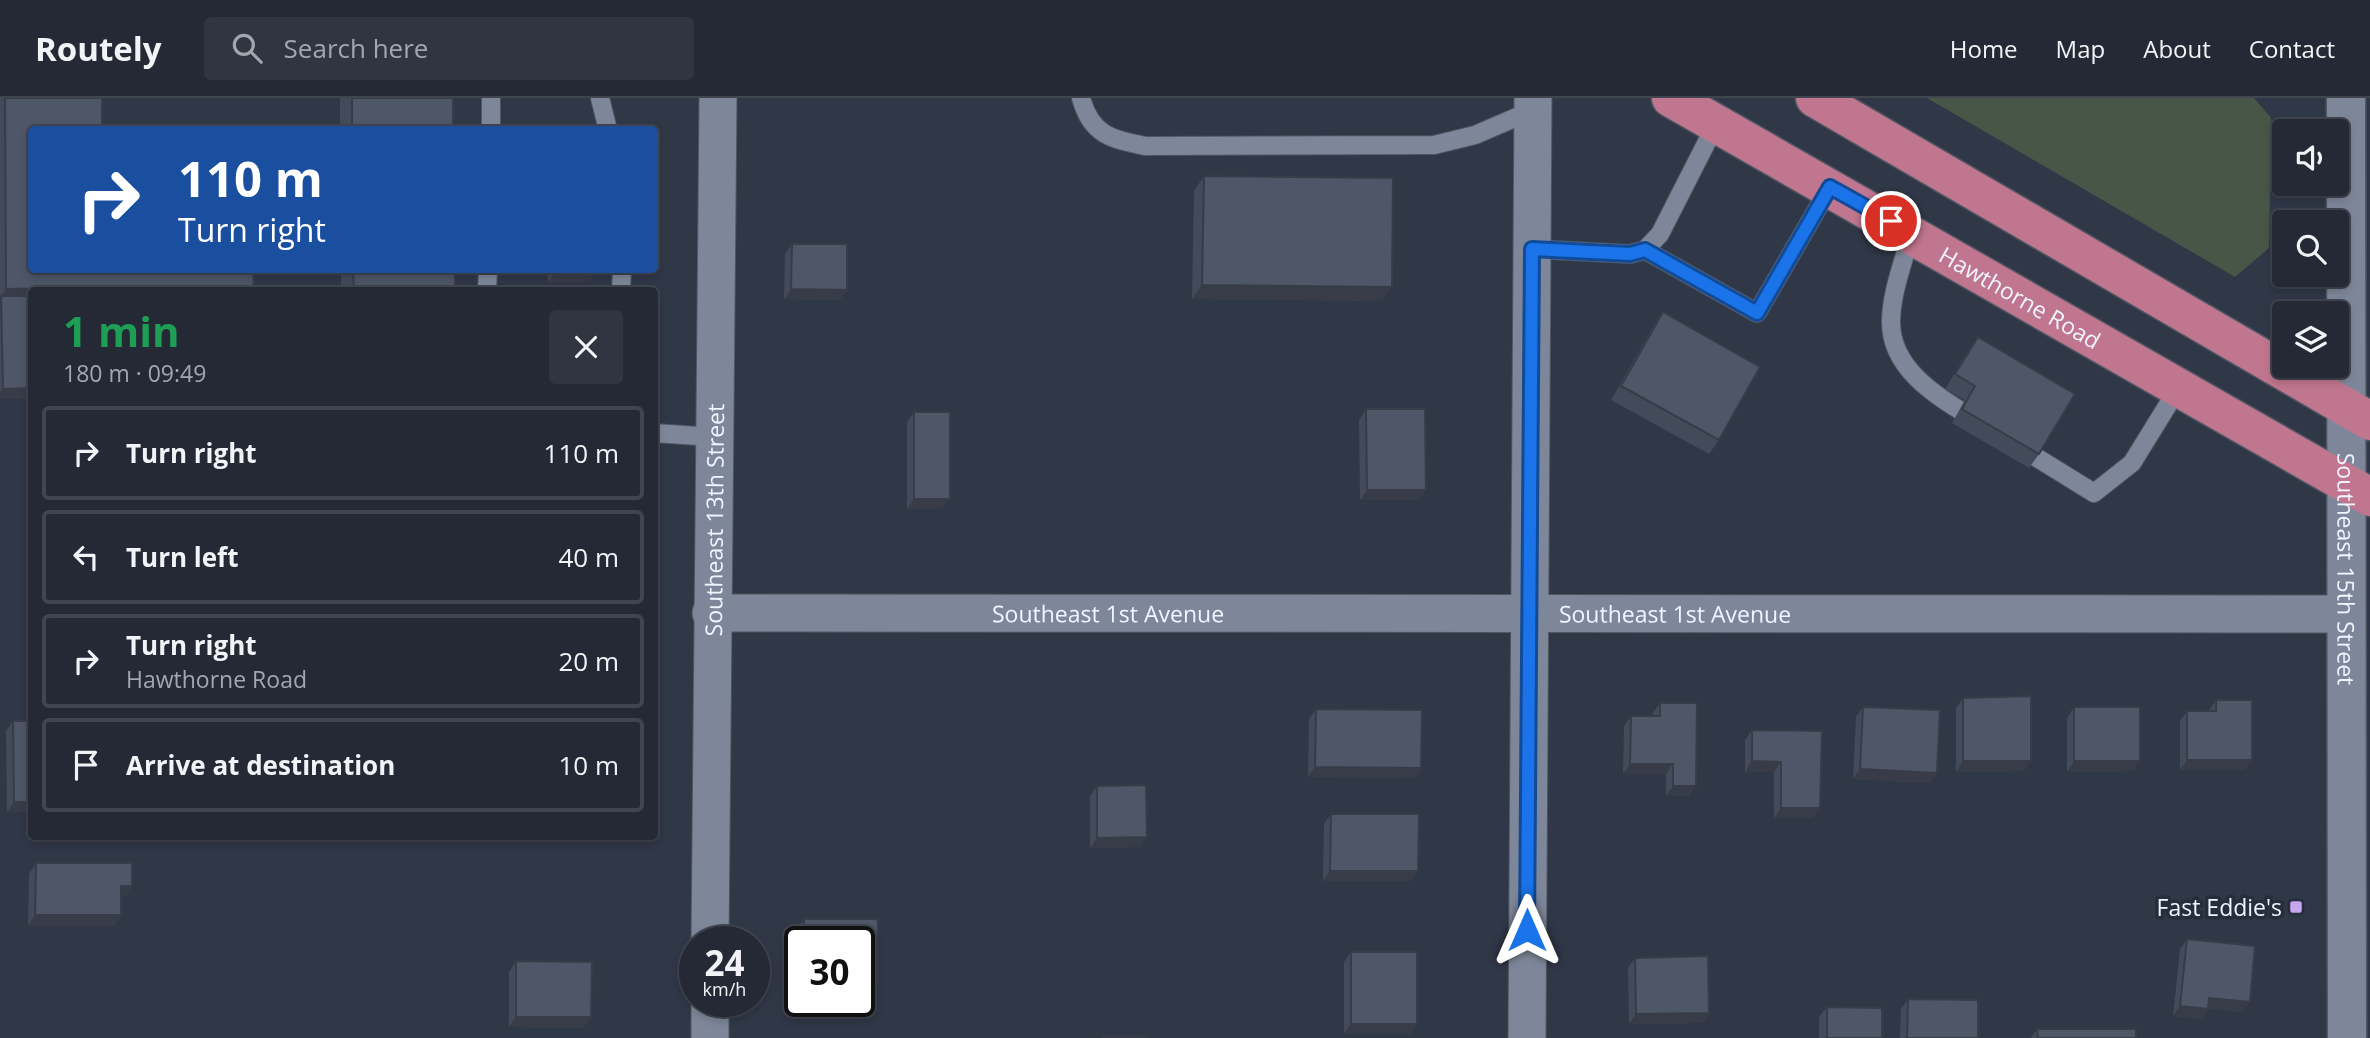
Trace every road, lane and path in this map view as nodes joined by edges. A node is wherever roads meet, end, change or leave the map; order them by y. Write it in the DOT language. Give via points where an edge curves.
graph roads {
  1 [pos="491,98"];
  2 [pos="600,98"];
  3 [pos="718,98"];
  4 [pos="1082,98"];
  5 [pos="1671,98"];
  6 [pos="1815,98"];
  7 [pos="2346,98"];
  8 [pos="1533,104"];
  9 [pos="1717,122"];
  10 [pos="491,126"];
  11 [pos="607,126"];
  12 [pos="1830,187"];
  13 [pos="1911,233"];
  14 [pos="1532,249"];
  15 [pos="1645,250"];
  16 [pos="2179,387"];
  17 [pos="2358,414"];
  18 [pos="658,433"];
  19 [pos="713,437"];
  20 [pos="2358,490"];
  21 [pos="1528,612"];
  22 [pos="711,613"];
  23 [pos="2347,614"];
  24 [pos="2358,685"];
  25 [pos="2359,910"];
  26 [pos="710,926"];
  27 [pos="710,1017"];
  28 [pos="710,1038"];
  29 [pos="1527,1038"];
  30 [pos="2347,1038"];
  1 -- 10 [label="lane"];
  2 -- 11 [label="lane"];
  3 -- 19 [label="street, Southeast 13th Street"];
  4 -- 8 [label="lane" via="1090,124 1114,140 1145,146 1434,145 1475,135"];
  5 -- 9 [label="highway, Hawthorne Road"];
  6 -- 17 [label="highway"];
  7 -- 17 [label="street, Southeast 15th Street"];
  8 -- 14 [label="street"];
  9 -- 12 [label="highway, Hawthorne Road"];
  9 -- 15 [label="lane" via="1660,234"];
  12 -- 13 [label="highway, Hawthorne Road"];
  12 -- 15 [label="lane" via="1757,313"];
  13 -- 16 [label="highway, Hawthorne Road"];
  13 -- 16 [label="lane" via="1891,321 1900,355 1927,388 2094,493 2132,463"];
  14 -- 15 [label="lane" via="1630,254"];
  14 -- 21 [label="street"];
  16 -- 20 [label="highway, Hawthorne Road"];
  17 -- 20 [label="street, Southeast 15th Street"];
  18 -- 19 [label="lane"];
  19 -- 22 [label="street, Southeast 13th Street"];
  20 -- 23 [label="street, Southeast 15th Street"];
  21 -- 22 [label="street, Southeast 1st Avenue"];
  21 -- 23 [label="street, Southeast 1st Avenue"];
  21 -- 29 [label="street"];
  22 -- 26 [label="street, Southeast 13th Street"];
  23 -- 24 [label="street, Southeast 15th Street"];
  24 -- 25 [label="street, Southeast 15th Street"];
  25 -- 30 [label="street, Southeast 15th Street"];
  27 -- 28 [label="street"];
}
